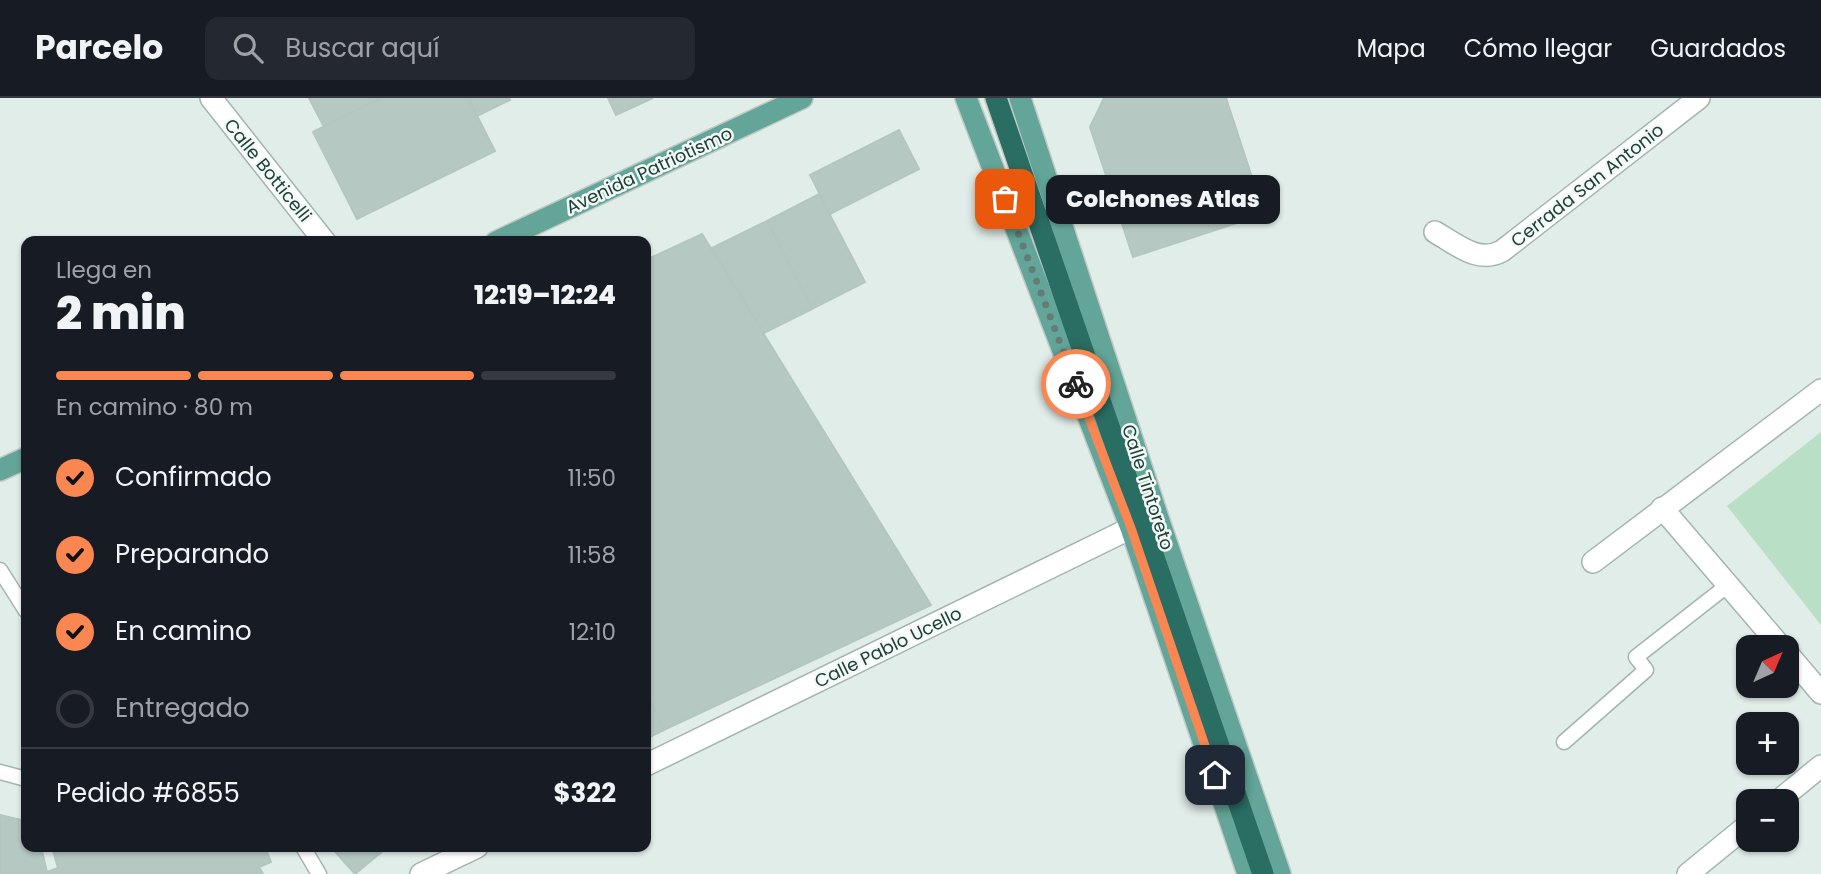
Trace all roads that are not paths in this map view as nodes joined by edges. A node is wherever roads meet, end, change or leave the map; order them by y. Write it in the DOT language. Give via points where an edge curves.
graph roads {
  1 [pos="211,98"];
  2 [pos="802,98"];
  3 [pos="966,98"];
  4 [pos="996,98"];
  5 [pos="1020,98"];
  6 [pos="1699,98"];
  7 [pos="1435,232"];
  8 [pos="320,236"];
  9 [pos="509,236"];
  10 [pos="1821,390"];
  11 [pos="21,460"];
  12 [pos="0,470"];
  13 [pos="1662,508"];
  14 [pos="1131,528"];
  15 [pos="1593,562"];
  16 [pos="0,570"];
  17 [pos="1728,585"];
  18 [pos="21,603"];
  19 [pos="1771,635"];
  20 [pos="1799,667"];
  21 [pos="1821,694"];
  22 [pos="1564,742"];
  23 [pos="651,763"];
  24 [pos="1821,766"];
  25 [pos="0,772"];
  26 [pos="21,778"];
  27 [pos="1793,789"];
  28 [pos="1736,835"];
  29 [pos="306,852"];
  30 [pos="467,852"];
  31 [pos="319,874"];
  32 [pos="421,874"];
  33 [pos="1248,874"];
  34 [pos="1263,874"];
  35 [pos="1280,874"];
  36 [pos="1688,874"];
  1 -- 8 [label="street, Calle Botticelli"];
  2 -- 9 [label="main road, Avenida Patriotismo"];
  3 -- 14 [label="main road, Calle Tintoreto"];
  4 -- 34 [label="highway"];
  5 -- 35 [label="main road, Calle Tintoreto"];
  6 -- 7 [label="street, Cerrada San Antonio" via="1493,256 1473,254"];
  10 -- 13 [label="street"];
  11 -- 12 [label="main road"];
  13 -- 15 [label="street"];
  13 -- 17 [label="street"];
  14 -- 23 [label="street, Calle Pablo Ucello"];
  14 -- 33 [label="main road, Calle Tintoreto"];
  16 -- 18 [label="lane"];
  17 -- 19 [label="street"];
  17 -- 22 [label="lane" via="1636,657 1646,670"];
  20 -- 21 [label="street"];
  24 -- 27 [label="street"];
  25 -- 26 [label="lane"];
  28 -- 36 [label="street"];
  29 -- 31 [label="lane"];
  30 -- 32 [label="street"];
}
